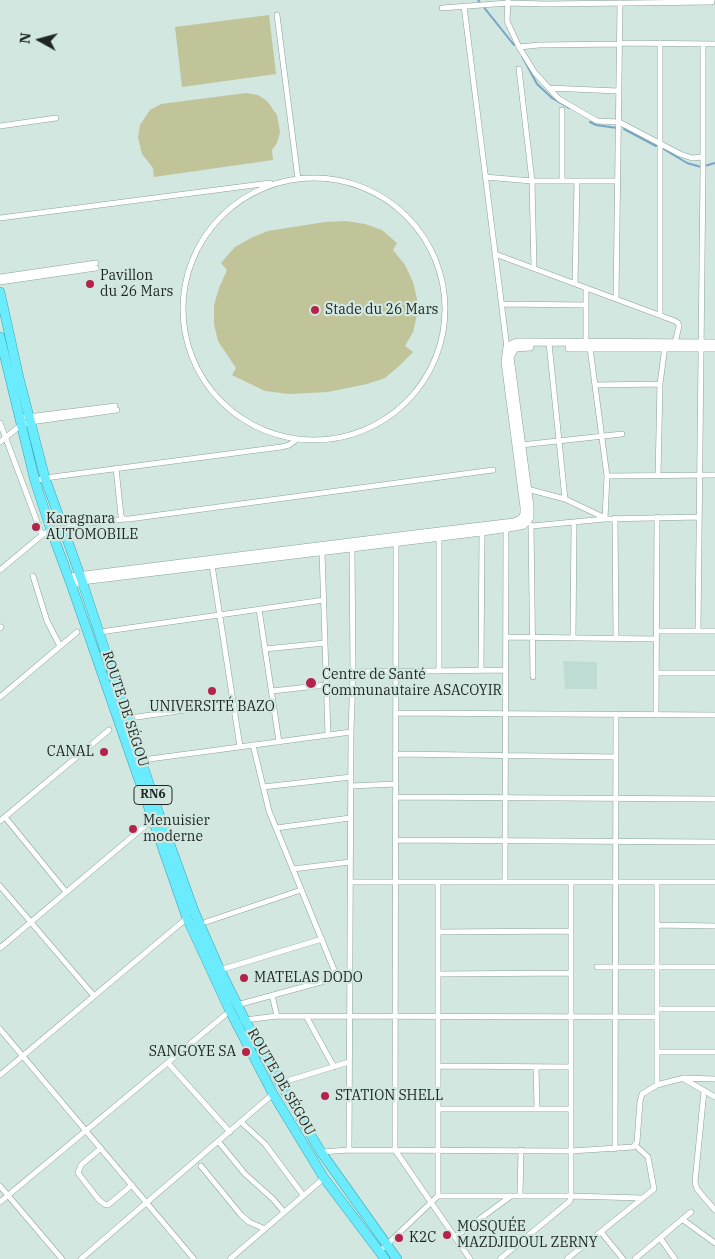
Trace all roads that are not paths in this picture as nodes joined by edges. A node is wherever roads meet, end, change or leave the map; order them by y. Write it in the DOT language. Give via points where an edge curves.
graph roads {
  1 [pos="712,0"];
  2 [pos="508,2"];
  3 [pos="546,2"];
  4 [pos="586,2"];
  5 [pos="620,3"];
  6 [pos="464,6"];
  7 [pos="442,8"];
  8 [pos="276,15"];
  9 [pos="619,43"];
  10 [pos="660,43"];
  11 [pos="703,44"];
  12 [pos="715,44"];
  13 [pos="519,47"];
  14 [pos="519,69"];
  15 [pos="549,88"];
  16 [pos="618,91"];
  17 [pos="562,110"];
  18 [pos="56,118"];
  19 [pos="619,122"];
  20 [pos="0,126"];
  21 [pos="660,144"];
  22 [pos="703,160"];
  23 [pos="485,177"];
  24 [pos="298,180"];
  25 [pos="289,181"];
  26 [pos="532,181"];
  27 [pos="562,181"];
  28 [pos="578,181"];
  29 [pos="617,181"];
  30 [pos="0,218"];
  31 [pos="494,254"];
  32 [pos="534,268"];
  33 [pos="0,278"];
  34 [pos="0,282"];
  35 [pos="575,284"];
  36 [pos="586,288"];
  37 [pos="0,292"];
  38 [pos="616,299"];
  39 [pos="501,304"];
  40 [pos="586,305"];
  41 [pos="660,315"];
  42 [pos="0,337"];
  43 [pos="675,343"];
  44 [pos="715,343"];
  45 [pos="665,345"];
  46 [pos="550,346"];
  47 [pos="587,346"];
  48 [pos="701,346"];
  49 [pos="715,348"];
  50 [pos="509,350"];
  51 [pos="660,384"];
  52 [pos="595,386"];
  53 [pos="116,408"];
  54 [pos="25,420"];
  55 [pos="0,423"];
  56 [pos="622,434"];
  57 [pos="601,436"];
  58 [pos="5,437"];
  59 [pos="296,440"];
  60 [pos="559,441"];
  61 [pos="0,442"];
  62 [pos="522,445"];
  63 [pos="116,468"];
  64 [pos="493,470"];
  65 [pos="700,475"];
  66 [pos="715,475"];
  67 [pos="607,476"];
  68 [pos="658,476"];
  69 [pos="45,478"];
  70 [pos="35,481"];
  71 [pos="528,489"];
  72 [pos="565,499"];
  73 [pos="699,517"];
  74 [pos="615,518"];
  75 [pos="657,518"];
  76 [pos="129,519"];
  77 [pos="605,519"];
  78 [pos="527,522"];
  79 [pos="574,522"];
  80 [pos="63,526"];
  81 [pos="506,529"];
  82 [pos="51,530"];
  83 [pos="482,532"];
  84 [pos="42,535"];
  85 [pos="439,538"];
  86 [pos="396,543"];
  87 [pos="352,548"];
  88 [pos="322,552"];
  89 [pos="212,565"];
  90 [pos="0,570"];
  91 [pos="33,576"];
  92 [pos="81,578"];
  93 [pos="70,580"];
  94 [pos="324,600"];
  95 [pos="259,609"];
  96 [pos="219,614"];
  97 [pos="698,630"];
  98 [pos="656,631"];
  99 [pos="715,631"];
  100 [pos="77,632"];
  101 [pos="100,632"];
  102 [pos="506,637"];
  103 [pos="532,637"];
  104 [pos="573,638"];
  105 [pos="616,638"];
  106 [pos="656,639"];
  107 [pos="325,643"];
  108 [pos="60,646"];
  109 [pos="266,650"];
  110 [pos="440,670"];
  111 [pos="481,670"];
  112 [pos="506,670"];
  113 [pos="353,672"];
  114 [pos="396,672"];
  115 [pos="715,673"];
  116 [pos="656,674"];
  117 [pos="533,677"];
  118 [pos="326,685"];
  119 [pos="272,691"];
  120 [pos="0,697"];
  121 [pos="233,703"];
  122 [pos="396,713"];
  123 [pos="506,714"];
  124 [pos="616,714"];
  125 [pos="656,714"];
  126 [pos="715,715"];
  127 [pos="137,717"];
  128 [pos="109,730"];
  129 [pos="351,732"];
  130 [pos="328,735"];
  131 [pos="279,742"];
  132 [pos="253,745"];
  133 [pos="240,747"];
  134 [pos="396,754"];
  135 [pos="506,756"];
  136 [pos="616,757"];
  137 [pos="142,760"];
  138 [pos="351,777"];
  139 [pos="396,784"];
  140 [pos="351,786"];
  141 [pos="263,787"];
  142 [pos="396,797"];
  143 [pos="506,798"];
  144 [pos="616,799"];
  145 [pos="715,800"];
  146 [pos="5,817"];
  147 [pos="350,818"];
  148 [pos="152,820"];
  149 [pos="0,821"];
  150 [pos="276,828"];
  151 [pos="396,840"];
  152 [pos="506,840"];
  153 [pos="616,841"];
  154 [pos="715,842"];
  155 [pos="350,862"];
  156 [pos="293,869"];
  157 [pos="350,882"];
  158 [pos="396,882"];
  159 [pos="438,882"];
  160 [pos="506,882"];
  161 [pos="571,882"];
  162 [pos="615,882"];
  163 [pos="658,882"];
  164 [pos="715,882"];
  165 [pos="0,886"];
  166 [pos="302,890"];
  167 [pos="66,892"];
  168 [pos="187,918"];
  169 [pos="31,922"];
  170 [pos="206,922"];
  171 [pos="657,925"];
  172 [pos="715,926"];
  173 [pos="571,931"];
  174 [pos="438,932"];
  175 [pos="322,939"];
  176 [pos="0,948"];
  177 [pos="597,967"];
  178 [pos="615,967"];
  179 [pos="657,967"];
  180 [pos="715,967"];
  181 [pos="220,970"];
  182 [pos="571,973"];
  183 [pos="350,974"];
  184 [pos="438,974"];
  185 [pos="337,977"];
  186 [pos="272,995"];
  187 [pos="94,996"];
  188 [pos="238,1005"];
  189 [pos="657,1009"];
  190 [pos="715,1009"];
  191 [pos="225,1015"];
  192 [pos="277,1016"];
  193 [pos="306,1016"];
  194 [pos="350,1016"];
  195 [pos="396,1016"];
  196 [pos="438,1016"];
  197 [pos="615,1016"];
  198 [pos="657,1016"];
  199 [pos="571,1017"];
  200 [pos="245,1020"];
  201 [pos="0,1029"];
  202 [pos="657,1052"];
  203 [pos="715,1052"];
  204 [pos="23,1056"];
  205 [pos="349,1062"];
  206 [pos="168,1063"];
  207 [pos="438,1066"];
  208 [pos="334,1067"];
  209 [pos="536,1067"];
  210 [pos="571,1067"];
  211 [pos="0,1075"];
  212 [pos="684,1078"];
  213 [pos="715,1079"];
  214 [pos="280,1083"];
  215 [pos="658,1085"];
  216 [pos="704,1091"];
  217 [pos="273,1094"];
  218 [pos="715,1097"];
  219 [pos="438,1108"];
  220 [pos="571,1108"];
  221 [pos="537,1109"];
  222 [pos="241,1122"];
  223 [pos="86,1130"];
  224 [pos="230,1132"];
  225 [pos="218,1141"];
  226 [pos="635,1145"];
  227 [pos="101,1148"];
  228 [pos="349,1150"];
  229 [pos="395,1150"];
  230 [pos="438,1150"];
  231 [pos="521,1150"];
  232 [pos="615,1150"];
  233 [pos="571,1151"];
  234 [pos="321,1152"];
  235 [pos="201,1166"];
  236 [pos="324,1178"];
  237 [pos="132,1185"];
  238 [pos="0,1186"];
  239 [pos="8,1195"];
  240 [pos="303,1195"];
  241 [pos="438,1196"];
  242 [pos="512,1196"];
  243 [pos="520,1196"];
  244 [pos="571,1196"];
  245 [pos="642,1198"];
  246 [pos="0,1202"];
  247 [pos="431,1202"];
  248 [pos="147,1203"];
  249 [pos="715,1210"];
  250 [pos="284,1212"];
  251 [pos="691,1212"];
  252 [pos="682,1219"];
  253 [pos="265,1229"];
  254 [pos="601,1232"];
  255 [pos="455,1237"];
  256 [pos="660,1238"];
  257 [pos="715,1244"];
  258 [pos="383,1254"];
  259 [pos="569,1258"];
  260 [pos="62,1259"];
  261 [pos="81,1259"];
  262 [pos="194,1259"];
  263 [pos="230,1259"];
  264 [pos="397,1259"];
  265 [pos="470,1259"];
  266 [pos="500,1259"];
  267 [pos="623,1259"];
  268 [pos="635,1259"];
  269 [pos="675,1259"];
  1 -- 5 [label="street"];
  2 -- 3 [label="street"];
  2 -- 6 [label="street"];
  2 -- 13 [label="street" via="507,22"];
  3 -- 4 [label="street"];
  4 -- 5 [label="street"];
  5 -- 9 [label="street"];
  6 -- 7 [label="street"];
  6 -- 23 [label="street"];
  8 -- 24 [label="street"];
  9 -- 10 [label="street"];
  9 -- 13 [label="street"];
  9 -- 16 [label="street"];
  10 -- 11 [label="street"];
  10 -- 21 [label="street"];
  11 -- 12 [label="street"];
  11 -- 22 [label="street"];
  13 -- 15 [label="street"];
  14 -- 26 [label="street"];
  15 -- 16 [label="street"];
  15 -- 19 [label="street" via="558,98 597,121"];
  16 -- 19 [label="street"];
  17 -- 27 [label="street"];
  18 -- 20 [label="street"];
  19 -- 21 [label="street"];
  19 -- 29 [label="street"];
  21 -- 22 [label="street" via="687,157"];
  21 -- 41 [label="street"];
  22 -- 48 [label="street"];
  23 -- 26 [label="street"];
  23 -- 31 [label="street"];
  24 -- 25 [label="street"];
  24 -- 59 [label="street" via="348,183 375,193 397,208 418,230 435,259 445,309 441,340 429,372 401,408 356,434 325,440"];
  25 -- 30 [label="street"];
  25 -- 59 [label="street" via="249,195 219,218 198,248 191,265 182,311 187,343 210,390 245,421"];
  26 -- 27 [label="street"];
  26 -- 32 [label="street"];
  27 -- 28 [label="street"];
  28 -- 29 [label="street"];
  28 -- 35 [label="street"];
  29 -- 38 [label="street"];
  31 -- 32 [label="street"];
  31 -- 39 [label="street"];
  32 -- 35 [label="street"];
  33 -- 34 [label="street" via="96,266"];
  35 -- 36 [label="street"];
  36 -- 38 [label="street"];
  36 -- 40 [label="street"];
  37 -- 54 [label="highway, ROUTE DE SÉGOU / RN6"];
  38 -- 41 [label="street"];
  39 -- 40 [label="street"];
  39 -- 50 [label="street"];
  40 -- 47 [label="street"];
  41 -- 43 [label="street" via="678,323"];
  42 -- 54 [label="highway, ROUTE DE SÉGOU / RN6"];
  43 -- 45 [label="street"];
  43 -- 48 [label="street"];
  44 -- 48 [label="street"];
  45 -- 47 [label="street"];
  45 -- 48 [label="street"];
  45 -- 51 [label="street"];
  46 -- 47 [label="street"];
  46 -- 50 [label="street"];
  46 -- 60 [label="street"];
  47 -- 52 [label="street"];
  48 -- 49 [label="street"];
  48 -- 65 [label="street"];
  50 -- 62 [label="street"];
  50 -- 78 [label="street" via="504,362"];
  51 -- 52 [label="street"];
  51 -- 68 [label="street"];
  52 -- 57 [label="street"];
  53 -- 54 [label="street"];
  54 -- 58 [label="street"];
  54 -- 69 [label="highway, ROUTE DE SÉGOU / RN6"];
  54 -- 70 [label="highway, ROUTE DE SÉGOU / RN6"];
  55 -- 58 [label="street"];
  56 -- 57 [label="street"];
  57 -- 60 [label="street"];
  57 -- 67 [label="street"];
  58 -- 61 [label="street"];
  58 -- 84 [label="street"];
  59 -- 63 [label="street" via="289,445"];
  60 -- 62 [label="street"];
  60 -- 72 [label="street"];
  62 -- 71 [label="street"];
  63 -- 69 [label="street"];
  63 -- 76 [label="street" via="121,516"];
  64 -- 76 [label="street"];
  65 -- 66 [label="street"];
  65 -- 68 [label="street"];
  65 -- 73 [label="street"];
  67 -- 68 [label="street"];
  67 -- 77 [label="street"];
  69 -- 70 [label="street"];
  69 -- 80 [label="highway, ROUTE DE SÉGOU / RN6"];
  70 -- 82 [label="highway, ROUTE DE SÉGOU / RN6"];
  71 -- 72 [label="street"];
  71 -- 78 [label="street" via="530,514"];
  72 -- 77 [label="street"];
  73 -- 75 [label="street"];
  73 -- 97 [label="street"];
  74 -- 75 [label="street"];
  74 -- 77 [label="street"];
  74 -- 105 [label="street"];
  75 -- 98 [label="street"];
  76 -- 80 [label="street"];
  77 -- 79 [label="street"];
  78 -- 79 [label="street"];
  78 -- 81 [label="street"];
  78 -- 92 [label="street"];
  78 -- 103 [label="street"];
  79 -- 104 [label="street"];
  80 -- 92 [label="highway, ROUTE DE SÉGOU / RN6"];
  81 -- 83 [label="street"];
  81 -- 102 [label="street"];
  82 -- 84 [label="street"];
  82 -- 93 [label="highway, ROUTE DE SÉGOU / RN6"];
  83 -- 85 [label="street"];
  83 -- 111 [label="street"];
  84 -- 90 [label="street"];
  85 -- 86 [label="street"];
  85 -- 110 [label="street"];
  86 -- 87 [label="street"];
  86 -- 114 [label="street"];
  87 -- 88 [label="street"];
  87 -- 113 [label="street"];
  88 -- 89 [label="street"];
  88 -- 94 [label="street"];
  89 -- 92 [label="street"];
  89 -- 96 [label="street"];
  91 -- 108 [label="street" via="48,622"];
  92 -- 93 [label="street"];
  92 -- 101 [label="highway, ROUTE DE SÉGOU / RN6"];
  93 -- 148 [label="highway, ROUTE DE SÉGOU / RN6"];
  94 -- 95 [label="street"];
  94 -- 107 [label="street"];
  95 -- 96 [label="street"];
  95 -- 109 [label="street"];
  96 -- 101 [label="street"];
  96 -- 121 [label="street"];
  97 -- 98 [label="street"];
  97 -- 99 [label="street"];
  98 -- 106 [label="street"];
  100 -- 108 [label="street"];
  101 -- 137 [label="highway, ROUTE DE SÉGOU / RN6"];
  102 -- 103 [label="street"];
  102 -- 112 [label="street"];
  103 -- 104 [label="street"];
  103 -- 117 [label="street"];
  104 -- 105 [label="street"];
  105 -- 106 [label="street"];
  106 -- 116 [label="street"];
  107 -- 109 [label="street"];
  107 -- 118 [label="street"];
  108 -- 120 [label="street"];
  109 -- 119 [label="street"];
  110 -- 111 [label="street"];
  110 -- 114 [label="street"];
  111 -- 112 [label="street"];
  112 -- 123 [label="street"];
  113 -- 114 [label="street"];
  113 -- 129 [label="street"];
  114 -- 122 [label="street"];
  115 -- 116 [label="street"];
  116 -- 125 [label="street"];
  118 -- 119 [label="street"];
  118 -- 130 [label="street"];
  119 -- 131 [label="street"];
  121 -- 127 [label="street"];
  121 -- 133 [label="street"];
  122 -- 123 [label="street"];
  122 -- 134 [label="street"];
  123 -- 124 [label="street"];
  123 -- 135 [label="street"];
  124 -- 125 [label="street"];
  124 -- 136 [label="street"];
  125 -- 126 [label="street"];
  128 -- 146 [label="street"];
  129 -- 130 [label="street"];
  129 -- 138 [label="street"];
  130 -- 131 [label="street"];
  131 -- 132 [label="street"];
  132 -- 133 [label="street"];
  132 -- 141 [label="street"];
  133 -- 137 [label="street"];
  134 -- 135 [label="street"];
  134 -- 139 [label="street"];
  135 -- 136 [label="street"];
  135 -- 143 [label="street"];
  136 -- 144 [label="street"];
  137 -- 181 [label="highway, ROUTE DE SÉGOU / RN6" via="194,911"];
  138 -- 140 [label="street"];
  138 -- 141 [label="street"];
  139 -- 140 [label="street"];
  139 -- 142 [label="street"];
  140 -- 147 [label="street"];
  141 -- 150 [label="street"];
  142 -- 143 [label="street"];
  142 -- 151 [label="street"];
  143 -- 144 [label="street"];
  143 -- 152 [label="street"];
  144 -- 145 [label="street"];
  144 -- 153 [label="street"];
  146 -- 149 [label="street"];
  146 -- 167 [label="street"];
  147 -- 150 [label="street"];
  147 -- 155 [label="street"];
  148 -- 167 [label="street"];
  148 -- 168 [label="highway, ROUTE DE SÉGOU / RN6"];
  150 -- 156 [label="street"];
  151 -- 152 [label="street"];
  151 -- 158 [label="street"];
  152 -- 153 [label="street"];
  152 -- 160 [label="street"];
  153 -- 154 [label="street"];
  153 -- 162 [label="street"];
  155 -- 156 [label="street"];
  155 -- 157 [label="street"];
  156 -- 166 [label="street"];
  157 -- 158 [label="street"];
  157 -- 183 [label="street"];
  158 -- 159 [label="street"];
  158 -- 195 [label="street"];
  159 -- 160 [label="street"];
  159 -- 174 [label="street"];
  160 -- 161 [label="street"];
  161 -- 162 [label="street"];
  161 -- 173 [label="street"];
  162 -- 163 [label="street"];
  162 -- 178 [label="street"];
  163 -- 164 [label="street"];
  163 -- 171 [label="street"];
  165 -- 169 [label="street"];
  166 -- 170 [label="street"];
  166 -- 175 [label="street"];
  167 -- 169 [label="street"];
  168 -- 187 [label="street"];
  168 -- 217 [label="highway, ROUTE DE SÉGOU / RN6"];
  169 -- 176 [label="street"];
  169 -- 187 [label="street"];
  171 -- 172 [label="street"];
  171 -- 179 [label="street"];
  173 -- 174 [label="street"];
  173 -- 182 [label="street"];
  174 -- 184 [label="street"];
  175 -- 181 [label="street"];
  175 -- 185 [label="street"];
  177 -- 178 [label="street"];
  178 -- 179 [label="street"];
  178 -- 197 [label="street"];
  179 -- 180 [label="street"];
  179 -- 189 [label="street"];
  181 -- 188 [label="highway, ROUTE DE SÉGOU / RN6"];
  182 -- 184 [label="street"];
  182 -- 199 [label="street"];
  183 -- 185 [label="street"];
  183 -- 194 [label="street"];
  184 -- 196 [label="street"];
  185 -- 186 [label="street"];
  186 -- 188 [label="street"];
  186 -- 192 [label="street"];
  187 -- 204 [label="street"];
  188 -- 200 [label="highway, ROUTE DE SÉGOU / RN6"];
  189 -- 190 [label="street"];
  189 -- 198 [label="street"];
  191 -- 206 [label="street"];
  192 -- 193 [label="street"];
  192 -- 200 [label="street"];
  193 -- 194 [label="street"];
  193 -- 208 [label="street"];
  194 -- 195 [label="street"];
  194 -- 205 [label="street"];
  195 -- 196 [label="street"];
  195 -- 229 [label="street"];
  196 -- 199 [label="street"];
  196 -- 207 [label="street"];
  197 -- 198 [label="street"];
  197 -- 199 [label="street"];
  197 -- 232 [label="street"];
  198 -- 202 [label="street"];
  199 -- 210 [label="street"];
  200 -- 214 [label="highway, ROUTE DE SÉGOU / RN6"];
  201 -- 204 [label="street"];
  202 -- 203 [label="street"];
  202 -- 215 [label="street"];
  204 -- 211 [label="street"];
  204 -- 223 [label="street"];
  205 -- 208 [label="street"];
  205 -- 228 [label="street"];
  206 -- 223 [label="street"];
  206 -- 224 [label="street"];
  207 -- 209 [label="street"];
  207 -- 219 [label="street"];
  208 -- 214 [label="street"];
  209 -- 210 [label="street"];
  209 -- 221 [label="street"];
  210 -- 220 [label="street"];
  212 -- 213 [label="street"];
  212 -- 215 [label="street"];
  212 -- 216 [label="street"];
  214 -- 234 [label="highway, ROUTE DE SÉGOU / RN6"];
  215 -- 226 [label="street" via="642,1094"];
  216 -- 218 [label="street"];
  216 -- 249 [label="street" via="695,1182"];
  217 -- 222 [label="street"];
  217 -- 236 [label="highway, ROUTE DE SÉGOU / RN6"];
  219 -- 221 [label="street"];
  219 -- 230 [label="street"];
  220 -- 221 [label="street"];
  220 -- 233 [label="street"];
  222 -- 224 [label="street"];
  222 -- 240 [label="street" via="265,1144"];
  223 -- 227 [label="street"];
  223 -- 239 [label="street"];
  224 -- 225 [label="street"];
  225 -- 248 [label="street"];
  225 -- 250 [label="street" via="245,1174"];
  226 -- 232 [label="street"];
  226 -- 245 [label="street" via="648,1157 654,1188"];
  227 -- 237 [label="street"];
  227 -- 237 [label="street" via="81,1165 78,1173 99,1200 108,1205"];
  228 -- 229 [label="street"];
  228 -- 234 [label="street"];
  229 -- 230 [label="street"];
  229 -- 247 [label="street"];
  230 -- 231 [label="street"];
  230 -- 241 [label="street"];
  231 -- 233 [label="street"];
  231 -- 243 [label="street"];
  232 -- 233 [label="street"];
  233 -- 244 [label="street"];
  234 -- 258 [label="highway, ROUTE DE SÉGOU / RN6"];
  235 -- 253 [label="street" via="241,1215"];
  236 -- 240 [label="street"];
  236 -- 258 [label="highway, ROUTE DE SÉGOU / RN6"];
  237 -- 248 [label="street"];
  238 -- 239 [label="street"];
  239 -- 246 [label="street"];
  239 -- 260 [label="street"];
  240 -- 250 [label="street"];
  241 -- 242 [label="street"];
  241 -- 247 [label="street"];
  242 -- 243 [label="street"];
  242 -- 255 [label="street"];
  243 -- 244 [label="street"];
  244 -- 245 [label="street"];
  244 -- 266 [label="street" via="570,1201"];
  245 -- 254 [label="street"];
  247 -- 255 [label="street"];
  247 -- 258 [label="street"];
  248 -- 261 [label="street"];
  248 -- 262 [label="street"];
  250 -- 253 [label="street"];
  251 -- 252 [label="street"];
  252 -- 256 [label="street"];
  252 -- 257 [label="street"];
  253 -- 263 [label="street"];
  254 -- 259 [label="street"];
  254 -- 267 [label="street"];
  255 -- 265 [label="street"];
  256 -- 268 [label="street"];
  256 -- 269 [label="street"];
  258 -- 264 [label="highway, ROUTE DE SÉGOU / RN6"];
}
